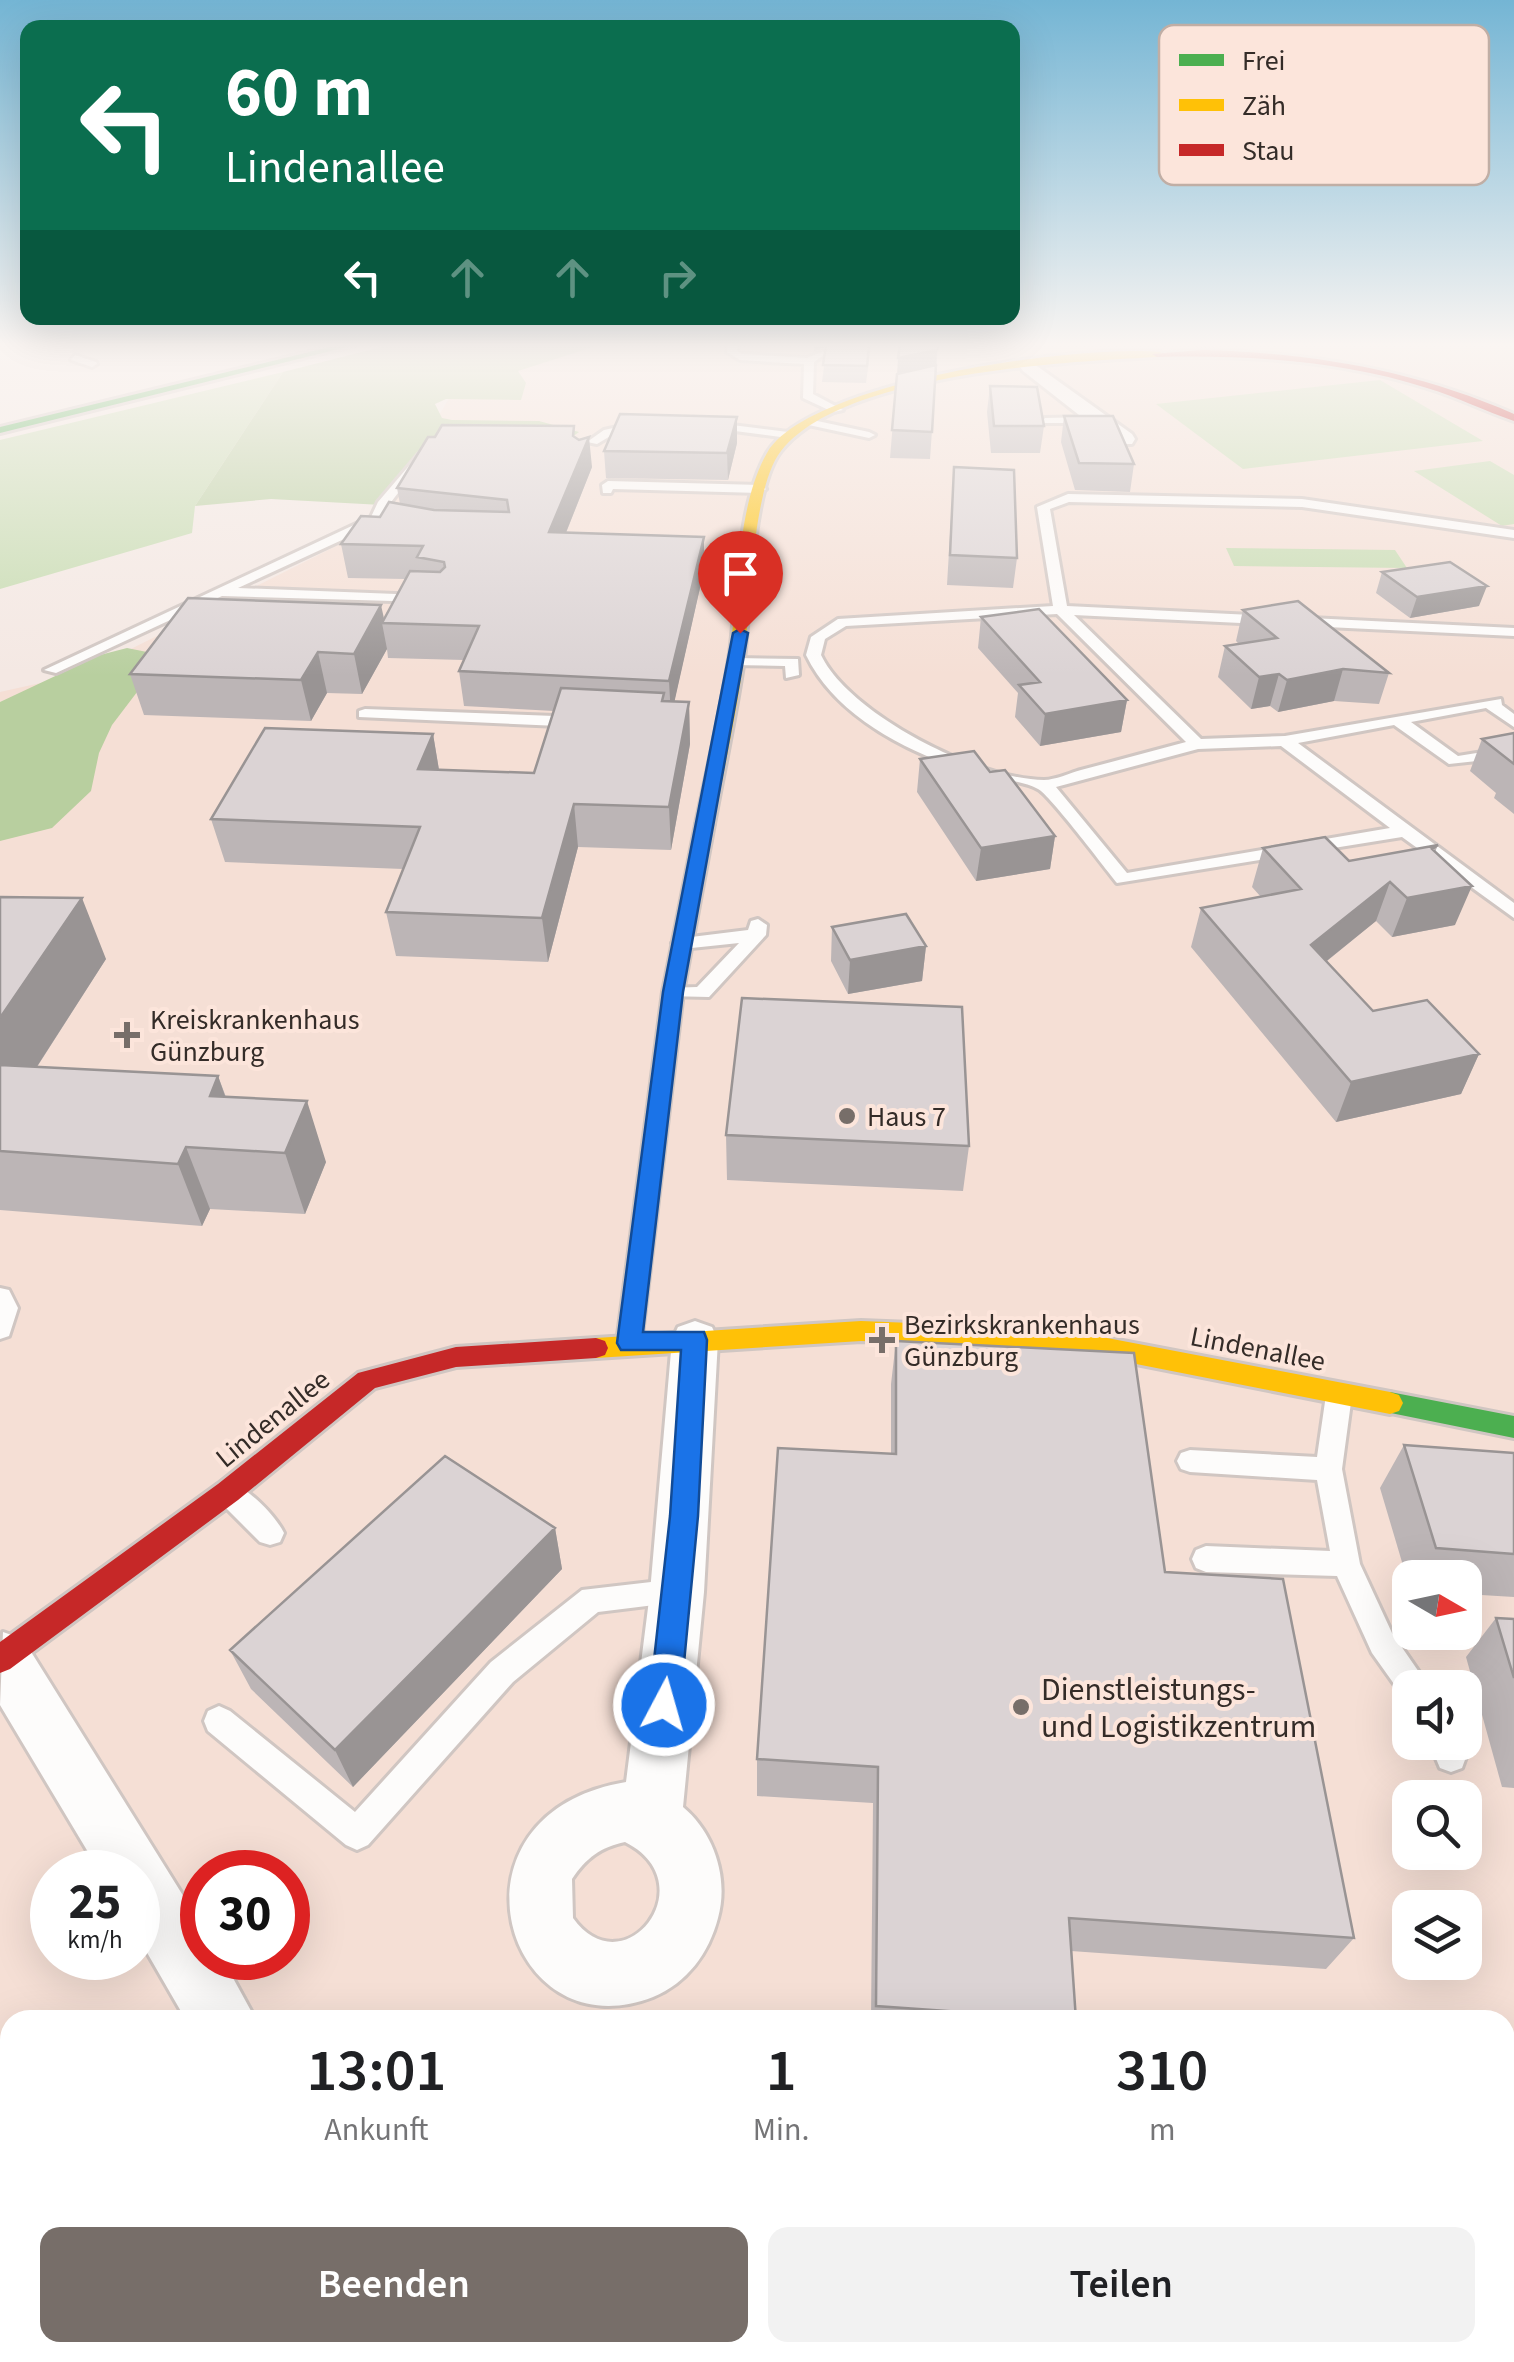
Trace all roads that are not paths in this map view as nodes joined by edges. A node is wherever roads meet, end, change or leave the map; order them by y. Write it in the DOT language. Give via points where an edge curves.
graph roads {
  1 [pos="424,455"];
  2 [pos="773,455"];
  3 [pos="760,489"];
  4 [pos="607,490"];
  5 [pos="340,520"];
  6 [pos="383,521"];
  7 [pos="1514,534"];
  8 [pos="678,556"];
  9 [pos="750,560"];
  10 [pos="221,592"];
  11 [pos="440,599"];
  12 [pos="1060,610"];
  13 [pos="1514,632"];
  14 [pos="736,662"];
  15 [pos="50,670"];
  16 [pos="792,675"];
  17 [pos="365,714"];
  18 [pos="1397,720"];
  19 [pos="590,722"];
  20 [pos="1514,722"];
  21 [pos="1285,740"];
  22 [pos="1198,744"];
  23 [pos="1514,752"];
  24 [pos="1045,785"];
  25 [pos="1405,831"];
  26 [pos="1514,912"];
  27 [pos="682,943"];
  28 [pos="673,992"];
  29 [pos="0,1297"];
  30 [pos="0,1328"];
  31 [pos="695,1340"];
  32 [pos="630,1343"];
  33 [pos="1339,1395"];
  34 [pos="1514,1427"];
  35 [pos="1190,1461"];
  36 [pos="1329,1469"];
  37 [pos="228,1492"];
  38 [pos="270,1534"];
  39 [pos="1206,1559"];
  40 [pos="1346,1564"];
  41 [pos="677,1592"];
  42 [pos="1,1649"];
  43 [pos="1402,1670"];
  44 [pos="219,1721"];
  45 [pos="652,1818"];
  46 [pos="121,1850"];
  47 [pos="160,1916"];
  48 [pos="217,2010"];
  1 -- 6 [label="lane" via="382,505"];
  2 -- 3 [label="street"];
  3 -- 4 [label="lane"];
  3 -- 9 [label="street"];
  5 -- 6 [label="lane"];
  6 -- 10 [label="lane"];
  7 -- 12 [label="lane" via="1302,503 1068,498 1042,507"];
  8 -- 9 [label="lane"];
  9 -- 14 [label="street"];
  10 -- 11 [label="lane"];
  10 -- 15 [label="lane"];
  12 -- 13 [label="lane"];
  12 -- 22 [label="lane"];
  12 -- 24 [label="lane" via="843,622 820,636 812,652 812,662 838,690 888,732 998,776"];
  14 -- 16 [label="lane" via="793,662"];
  14 -- 27 [label="street" via="715,728"];
  17 -- 19 [label="lane"];
  18 -- 20 [label="lane" via="1492,702"];
  18 -- 21 [label="lane"];
  18 -- 23 [label="lane" via="1455,761"];
  21 -- 22 [label="lane"];
  21 -- 25 [label="lane"];
  22 -- 24 [label="lane"];
  24 -- 25 [label="lane" via="1122,878"];
  25 -- 26 [label="lane"];
  27 -- 28 [label="street"];
  27 -- 28 [label="lane" via="758,930 702,993"];
  28 -- 32 [label="street"];
  29 -- 30 [label="lane" via="6,1308"];
  31 -- 32 [label="street, Lindenallee"];
  31 -- 33 [label="street, Lindenallee" via="861,1330 1060,1340"];
  31 -- 41 [label="street"];
  32 -- 37 [label="street, Lindenallee" via="456,1357 367,1380"];
  33 -- 34 [label="street, Lindenallee"];
  33 -- 36 [label="lane"];
  35 -- 36 [label="lane"];
  36 -- 40 [label="lane"];
  37 -- 38 [label="lane"];
  37 -- 42 [label="street, Lindenallee"];
  39 -- 40 [label="lane"];
  40 -- 43 [label="lane"];
  41 -- 44 [label="lane" via="592,1598 502,1672 356,1834"];
  41 -- 45 [label="street"];
  42 -- 46 [label="street"];
  47 -- 48 [label="street"];
}
